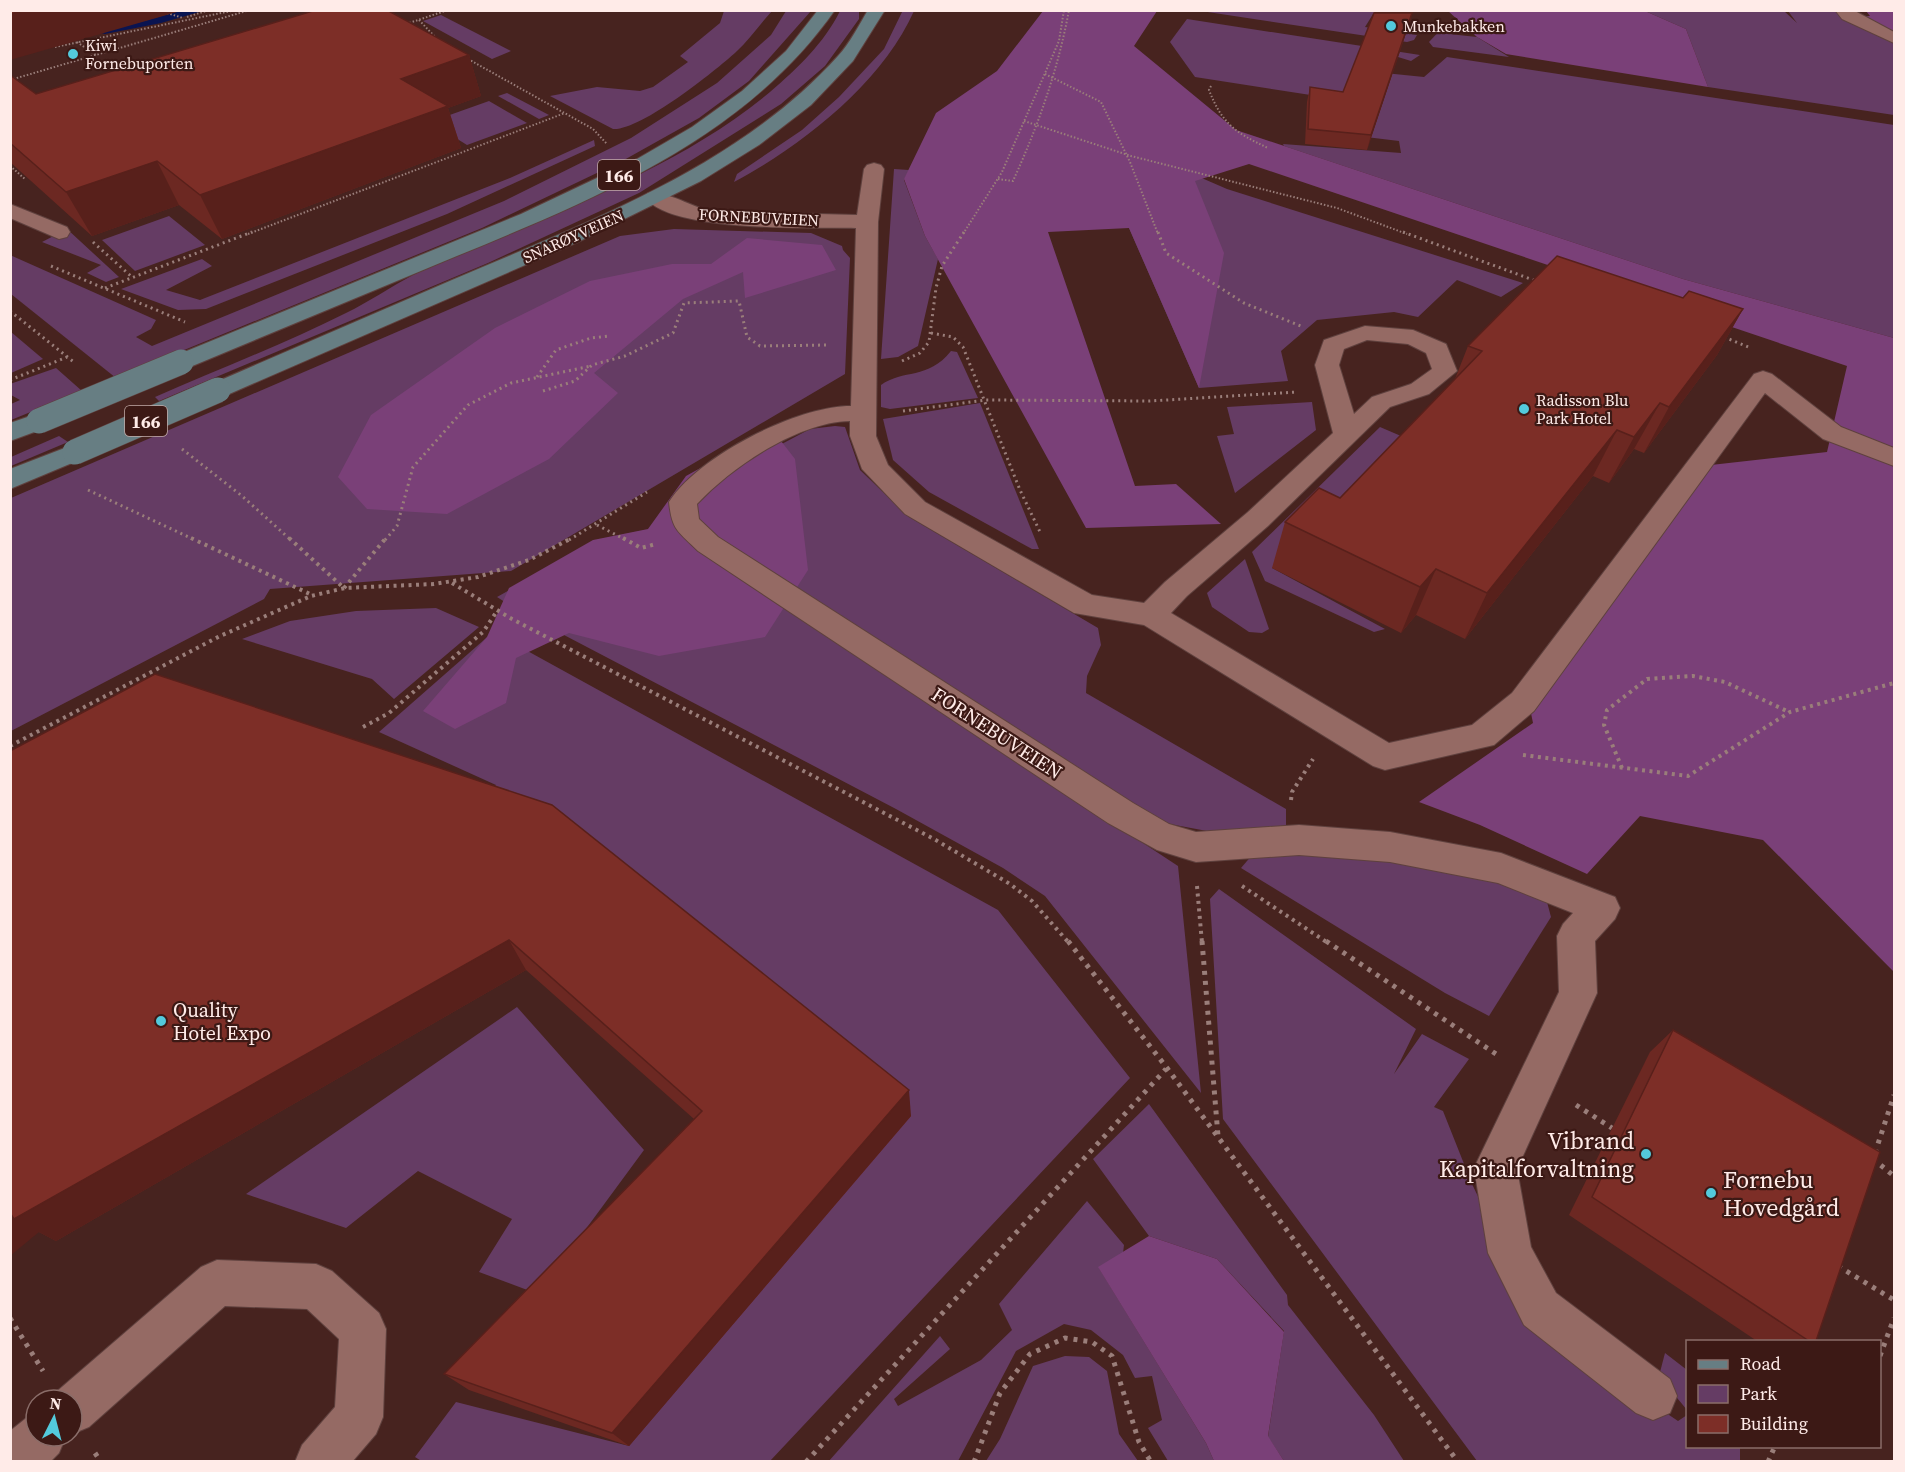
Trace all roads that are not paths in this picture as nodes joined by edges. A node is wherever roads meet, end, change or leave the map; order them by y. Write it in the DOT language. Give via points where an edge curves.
graph roads {
  1 [pos="827,10"];
  2 [pos="877,10"];
  3 [pos="1843,10"];
  4 [pos="1894,38"];
  5 [pos="874,169"];
  6 [pos="655,197"];
  7 [pos="10,210"];
  8 [pos="867,222"];
  9 [pos="59,232"];
  10 [pos="864,414"];
  11 [pos="10,433"];
  12 [pos="1347,435"];
  13 [pos="1894,458"];
  14 [pos="10,480"];
  15 [pos="1151,615"];
  16 [pos="72,1388"];
  17 [pos="1653,1396"];
  18 [pos="28,1448"];
  19 [pos="13,1461"];
  20 [pos="319,1461"];
  1 -- 11 [label="main road, SNARØYVEIEN / 166, bridge" via="796,53 769,78 732,107 636,167 511,226"];
  2 -- 6 [label="main road, SNARØYVEIEN / 166" via="846,59 786,116 737,150"];
  3 -- 4 [label="street"];
  5 -- 8 [label="street"];
  6 -- 8 [label="street, FORNEBUVEIEN" via="684,212 709,217"];
  6 -- 14 [label="main road, SNARØYVEIEN / 166, bridge" via="557,244"];
  7 -- 9 [label="street"];
  8 -- 10 [label="street"];
  10 -- 15 [label="street" via="863,436 876,469 915,508 1085,605"];
  10 -- 17 [label="street, FORNEBUVEIEN" via="823,415 779,433 693,491 683,502 685,522 718,551 1087,792 1187,850 1299,840 1390,848 1501,868 1602,908 1576,936 1578,993 1495,1168 1510,1253 1540,1309"];
  12 -- 12 [label="street" via="1381,402 1420,389 1445,371 1437,349 1413,337 1365,333 1333,345 1328,365"];
  12 -- 15 [label="street"];
  13 -- 15 [label="street" via="1832,433 1763,379 1523,702 1482,736 1385,757"];
  16 -- 20 [label="street" via="217,1283 316,1287 363,1329 359,1417"];
  18 -- 19 [label="street"];
}
